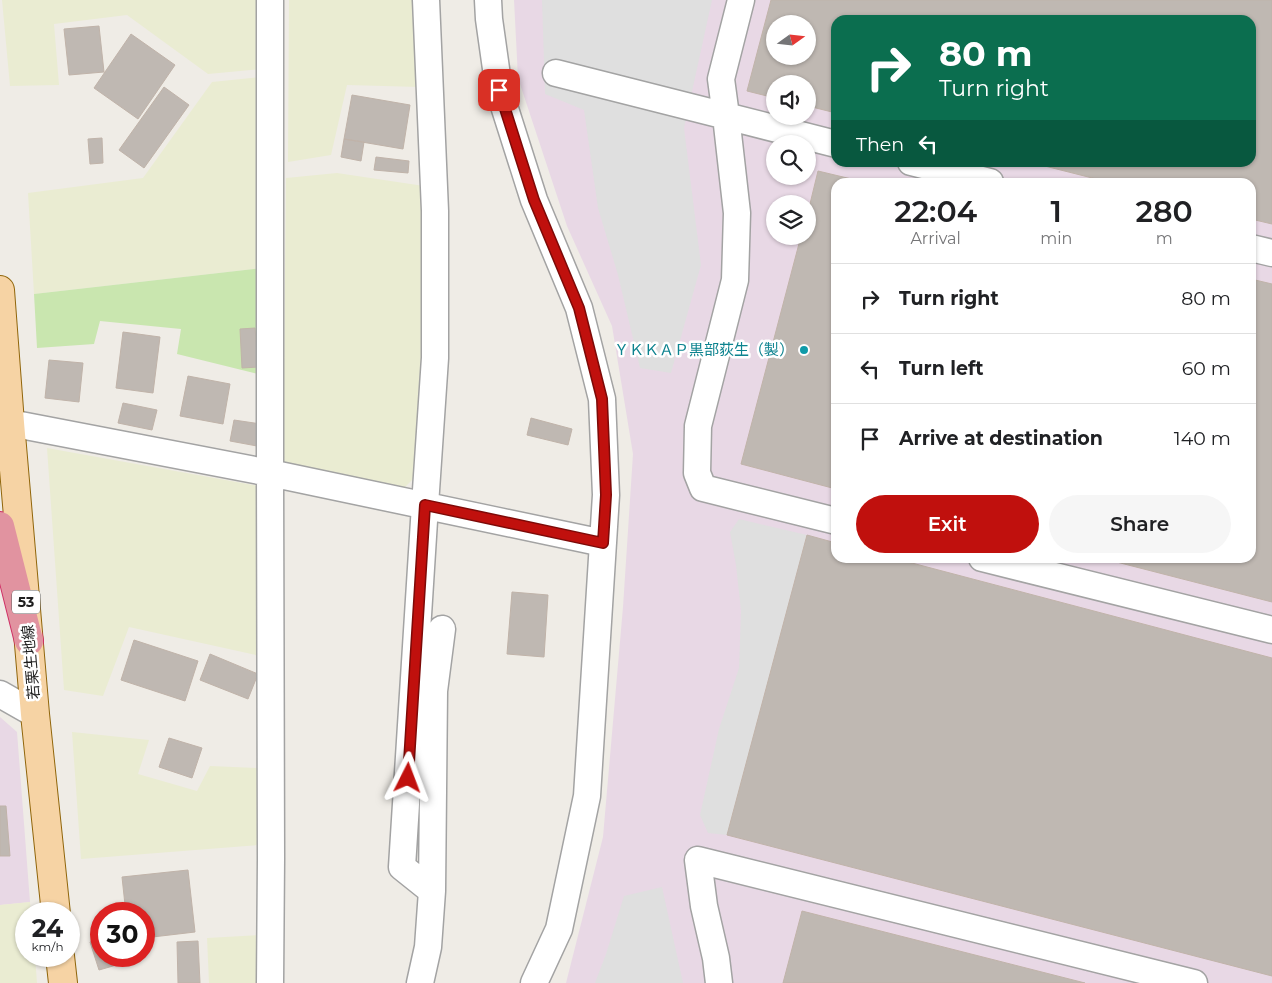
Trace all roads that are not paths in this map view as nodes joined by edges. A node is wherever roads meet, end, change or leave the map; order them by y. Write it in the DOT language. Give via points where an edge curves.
graph roads {
  1 [pos="270,0"];
  2 [pos="426,0"];
  3 [pos="488,0"];
  4 [pos="741,0"];
  5 [pos="556,73"];
  6 [pos="726,116"];
  7 [pos="831,143"];
  8 [pos="930,167"];
  9 [pos="974,178"];
  10 [pos="1256,249"];
  11 [pos="1272,253"];
  12 [pos="0,290"];
  13 [pos="10,423"];
  14 [pos="270,472"];
  15 [pos="425,505"];
  16 [pos="831,520"];
  17 [pos="0,526"];
  18 [pos="603,543"];
  19 [pos="1002,563"];
  20 [pos="442,629"];
  21 [pos="1272,630"];
  22 [pos="29,642"];
  23 [pos="0,694"];
  24 [pos="36,714"];
  25 [pos="432,891"];
  26 [pos="55,902"];
  27 [pos="61,967"];
  28 [pos="63,983"];
  29 [pos="270,983"];
  30 [pos="420,983"];
  31 [pos="534,983"];
  32 [pos="718,983"];
  33 [pos="1194,983"];
  1 -- 14 [label="street"];
  2 -- 15 [label="street" via="435,211 435,358"];
  3 -- 18 [label="street" via="499,90 534,200 579,308 602,399 606,495"];
  4 -- 6 [label="street" via="721,79"];
  5 -- 6 [label="street"];
  6 -- 7 [label="street"];
  6 -- 16 [label="street" via="738,213 736,280 698,426 697,473 703,488"];
  8 -- 9 [label="street"];
  10 -- 11 [label="street"];
  12 -- 13 [label="main road, 若栗生地線 / 53"];
  13 -- 14 [label="street"];
  13 -- 22 [label="main road, 若栗生地線 / 53"];
  14 -- 15 [label="street"];
  14 -- 29 [label="street"];
  15 -- 18 [label="street"];
  15 -- 25 [label="street" via="402,867"];
  17 -- 22 [label="highway"];
  18 -- 31 [label="street" via="587,796 559,929"];
  19 -- 21 [label="street"];
  20 -- 25 [label="street" via="434,691"];
  22 -- 24 [label="main road, 若栗生地線 / 53"];
  23 -- 24 [label="street"];
  24 -- 26 [label="main road, 若栗生地線 / 53"];
  25 -- 30 [label="street" via="428,947"];
  27 -- 28 [label="main road"];
  32 -- 33 [label="street" via="698,860"];
}
